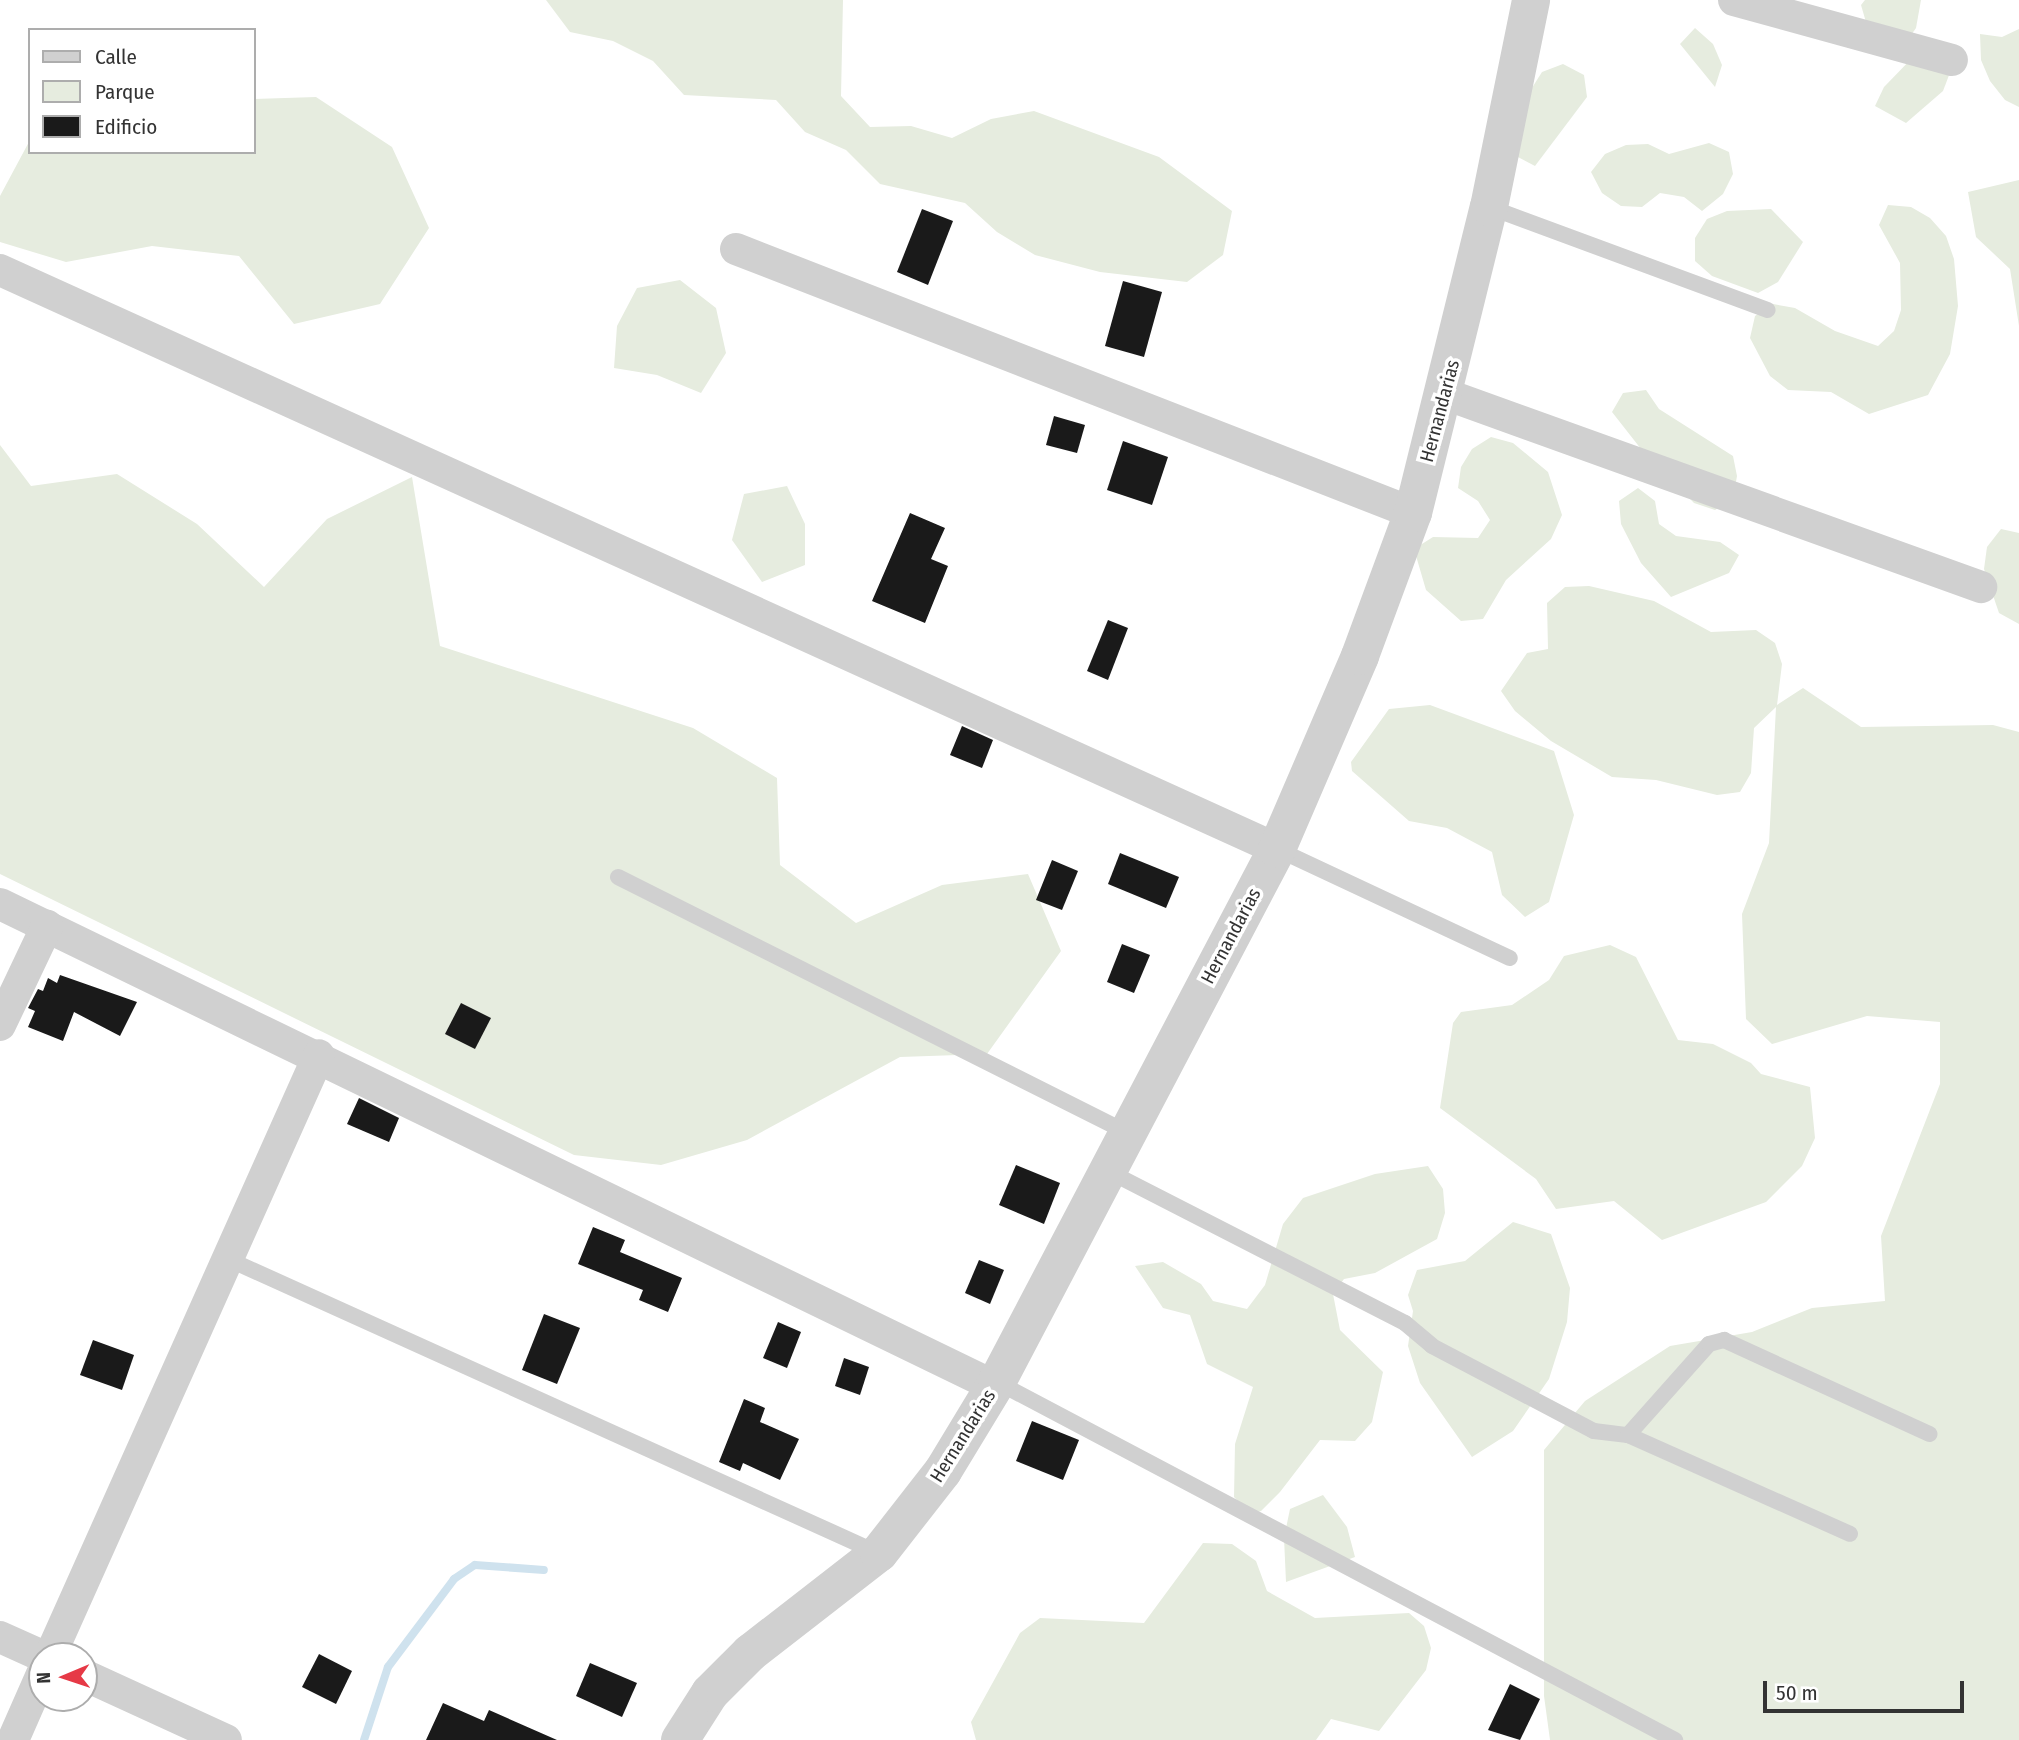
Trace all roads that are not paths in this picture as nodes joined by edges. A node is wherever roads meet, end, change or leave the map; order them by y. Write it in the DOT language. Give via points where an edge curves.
graph roads {
  1 [pos="1531,0"];
  2 [pos="1734,0"];
  3 [pos="1952,60"];
  4 [pos="1489,207"];
  5 [pos="737,249"];
  6 [pos="0,270"];
  7 [pos="1768,310"];
  8 [pos="1445,394"];
  9 [pos="1413,513"];
  10 [pos="1981,587"];
  11 [pos="1277,849"];
  12 [pos="618,877"];
  13 [pos="0,904"];
  14 [pos="47,926"];
  15 [pos="1510,958"];
  16 [pos="0,1025"];
  17 [pos="320,1055"];
  18 [pos="1128,1133"];
  19 [pos="1108,1171"];
  20 [pos="228,1259"];
  21 [pos="995,1384"];
  22 [pos="1928,1434"];
  23 [pos="1628,1435"];
  24 [pos="1850,1534"];
  25 [pos="879,1553"];
  26 [pos="0,1637"];
  27 [pos="56,1642"];
  28 [pos="28,1650"];
  29 [pos="98,1681"];
  30 [pos="28,1706"];
  31 [pos="13,1740"];
  32 [pos="226,1740"];
  33 [pos="680,1740"];
  34 [pos="1675,1740"];
  1 -- 4 [label="street, Hernandarias"];
  2 -- 3 [label="street"];
  4 -- 7 [label="lane"];
  4 -- 8 [label="street, Hernandarias"];
  5 -- 9 [label="street"];
  6 -- 11 [label="street"];
  8 -- 9 [label="street, Hernandarias"];
  8 -- 10 [label="street"];
  9 -- 11 [label="street, Hernandarias" via="1360,656"];
  11 -- 15 [label="lane"];
  11 -- 18 [label="street, Hernandarias"];
  12 -- 18 [label="lane"];
  13 -- 14 [label="street"];
  14 -- 16 [label="street"];
  14 -- 17 [label="street"];
  17 -- 20 [label="street"];
  17 -- 21 [label="street"];
  18 -- 19 [label="street, Hernandarias"];
  19 -- 21 [label="street, Hernandarias"];
  19 -- 23 [label="lane" via="1405,1323 1432,1346 1594,1431"];
  20 -- 25 [label="lane"];
  20 -- 27 [label="street"];
  21 -- 25 [label="street, Hernandarias" via="943,1471"];
  21 -- 34 [label="lane"];
  22 -- 23 [label="lane" via="1724,1340 1709,1344"];
  23 -- 24 [label="lane"];
  25 -- 33 [label="street, Hernandarias" via="750,1653 710,1693"];
  26 -- 28 [label="street"];
  29 -- 32 [label="street"];
  30 -- 31 [label="street"];
}
